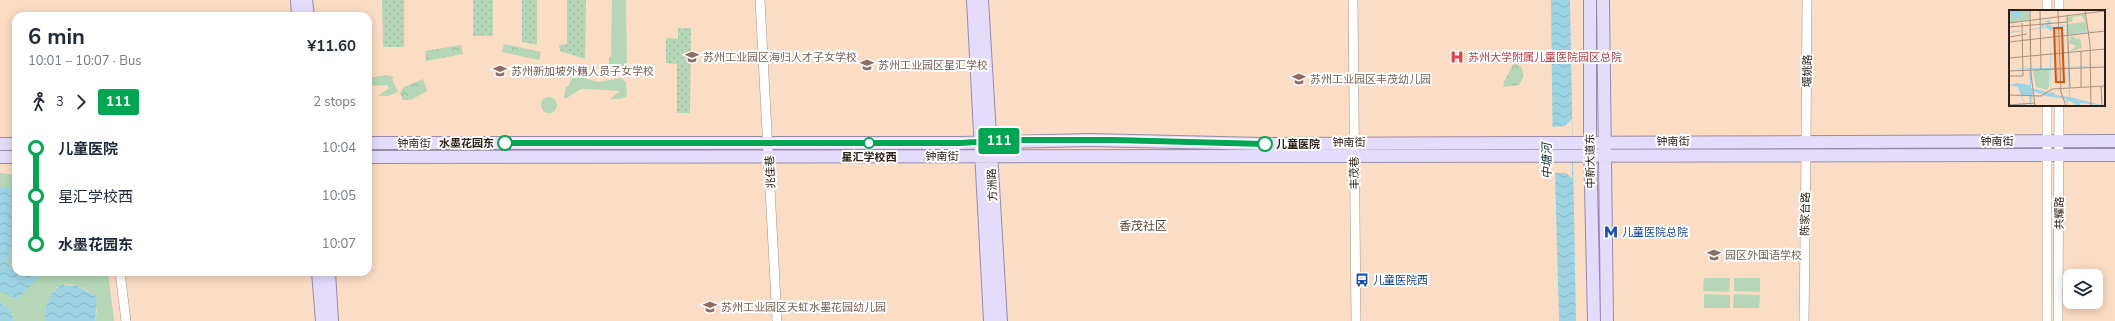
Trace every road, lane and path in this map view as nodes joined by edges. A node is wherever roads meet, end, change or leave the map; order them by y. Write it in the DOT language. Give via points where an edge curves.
graph roads {
  1 [pos="297,0"];
  2 [pos="306,0"];
  3 [pos="760,0"];
  4 [pos="973,0"];
  5 [pos="982,0"];
  6 [pos="1353,0"];
  7 [pos="1590,0"];
  8 [pos="1603,0"];
  9 [pos="1807,0"];
  10 [pos="298,12"];
  11 [pos="308,12"];
  12 [pos="2047,106"];
  13 [pos="2059,106"];
  14 [pos="2115,140"];
  15 [pos="986,141"];
  16 [pos="1590,141"];
  17 [pos="1605,141"];
  18 [pos="1806,141"];
  19 [pos="2053,141"];
  20 [pos="372,143"];
  21 [pos="768,143"];
  22 [pos="0,144"];
  23 [pos="12,144"];
  24 [pos="1354,148"];
  25 [pos="2053,154"];
  26 [pos="1590,155"];
  27 [pos="1605,155"];
  28 [pos="1806,155"];
  29 [pos="2115,155"];
  30 [pos="769,156"];
  31 [pos="986,156"];
  32 [pos="0,157"];
  33 [pos="12,157"];
  34 [pos="372,157"];
  35 [pos="120,276"];
  36 [pos="318,276"];
  37 [pos="329,276"];
  38 [pos="126,321"];
  39 [pos="322,321"];
  40 [pos="332,321"];
  41 [pos="777,321"];
  42 [pos="990,321"];
  43 [pos="1001,321"];
  44 [pos="1356,321"];
  45 [pos="1594,321"];
  46 [pos="1607,321"];
  47 [pos="1804,321"];
  48 [pos="2047,321"];
  49 [pos="2058,321"];
  1 -- 10 [label="main road"];
  2 -- 11 [label="main road"];
  3 -- 21 [label="street, 兆佳巷"];
  4 -- 15 [label="main road, 方洲路"];
  5 -- 15 [label="main road, 方洲路"];
  6 -- 24 [label="street, 丰茂巷"];
  7 -- 16 [label="main road, 中新大道东"];
  8 -- 17 [label="main road, 中新大道东"];
  9 -- 18 [label="street, 堰姚路"];
  12 -- 19 [label="street, 共耀路"];
  13 -- 19 [label="street, 共耀路"];
  14 -- 19 [label="main road, 钟南街"];
  15 -- 21 [label="main road, 钟南街"];
  15 -- 24 [label="main road, 钟南街" via="1171,141"];
  15 -- 31 [label="main road, 方洲路"];
  16 -- 17 [label="main road, 钟南街"];
  16 -- 24 [label="main road, 钟南街"];
  16 -- 26 [label="main road, 中新大道东"];
  17 -- 18 [label="main road, 钟南街"];
  17 -- 27 [label="main road, 中新大道东"];
  18 -- 19 [label="main road, 钟南街"];
  19 -- 25 [label="street, 共耀路"];
  20 -- 21 [label="main road, 钟南街"];
  21 -- 30 [label="street, 兆佳巷"];
  22 -- 23 [label="main road"];
  24 -- 26 [label="main road, 钟南街" via="1553,156"];
  24 -- 31 [label="main road, 钟南街"];
  24 -- 44 [label="street, 丰茂巷"];
  25 -- 28 [label="main road, 钟南街"];
  25 -- 29 [label="main road, 钟南街"];
  25 -- 48 [label="street, 共耀路"];
  25 -- 49 [label="street, 共耀路"];
  26 -- 27 [label="main road, 钟南街"];
  26 -- 45 [label="main road, 中新大道东"];
  27 -- 28 [label="main road, 钟南街"];
  27 -- 46 [label="main road, 中新大道东"];
  28 -- 47 [label="street, 陈家台路"];
  30 -- 31 [label="main road, 钟南街"];
  30 -- 34 [label="main road, 钟南街"];
  30 -- 41 [label="street, 兆佳巷"];
  31 -- 42 [label="main road, 方洲路"];
  31 -- 43 [label="main road, 方洲路"];
  32 -- 33 [label="main road"];
  35 -- 38 [label="street"];
  36 -- 39 [label="main road"];
  37 -- 40 [label="main road"];
}
